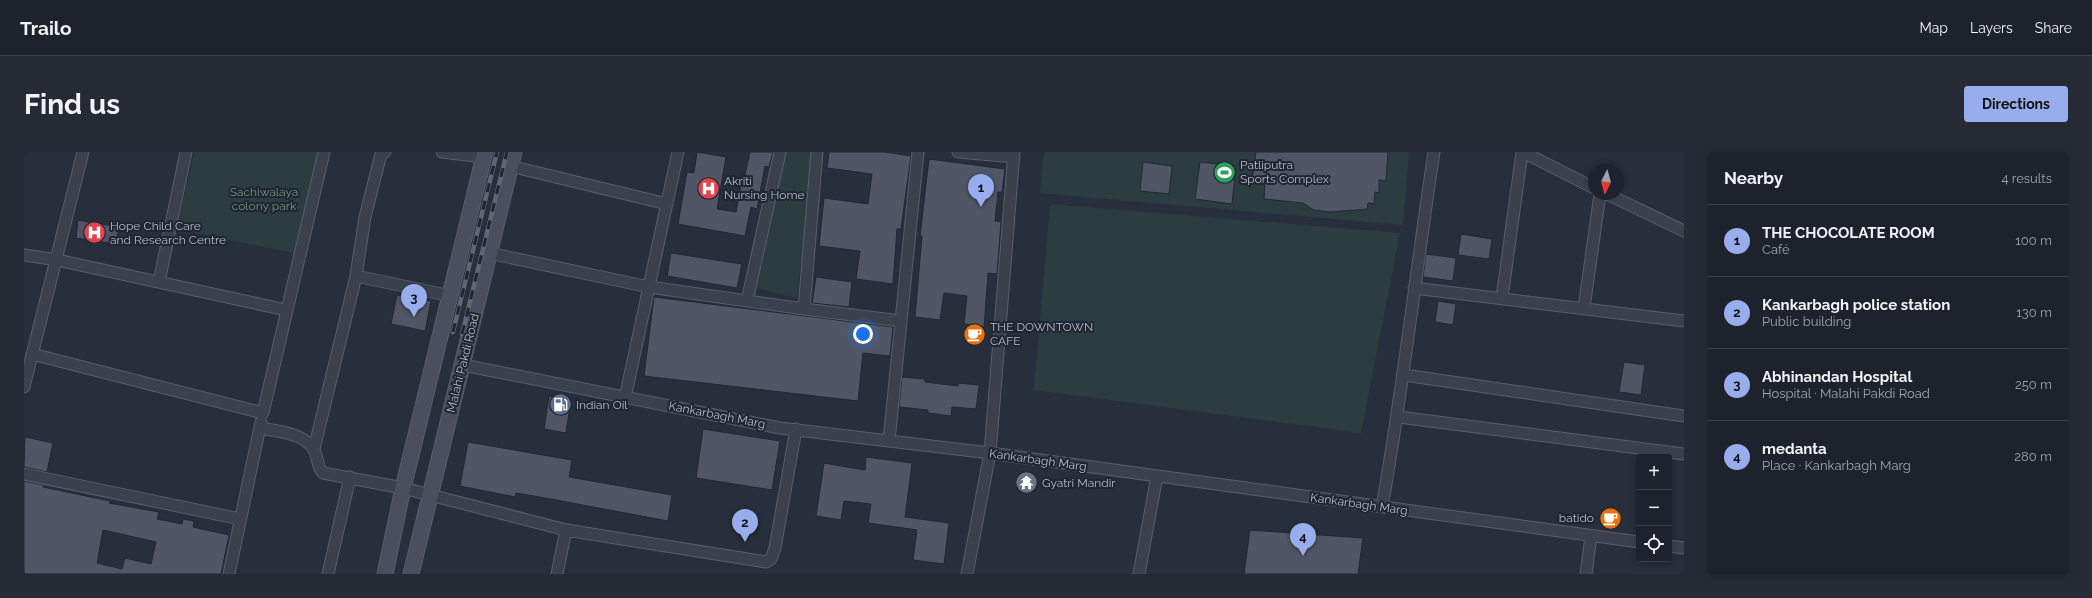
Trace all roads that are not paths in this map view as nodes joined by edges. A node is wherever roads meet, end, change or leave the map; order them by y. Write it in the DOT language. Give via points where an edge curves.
graph roads {
  1 [pos="83,152"];
  2 [pos="186,152"];
  3 [pos="324,152"];
  4 [pos="385,152"];
  5 [pos="442,152"];
  6 [pos="678,152"];
  7 [pos="780,152"];
  8 [pos="817,152"];
  9 [pos="918,152"];
  10 [pos="958,152"];
  11 [pos="1434,152"];
  12 [pos="1522,152"];
  13 [pos="485,154"];
  14 [pos="1014,155"];
  15 [pos="512,159"];
  16 [pos="1588,185"];
  17 [pos="1599,200"];
  18 [pos="1619,200"];
  19 [pos="667,204"];
  20 [pos="1684,231"];
  21 [pos="489,252"];
  22 [pos="24,255"];
  23 [pos="57,260"];
  24 [pos="356,276"];
  25 [pos="159,282"];
  26 [pos="649,287"];
  27 [pos="1414,288"];
  28 [pos="451,296"];
  29 [pos="1502,298"];
  30 [pos="747,301"];
  31 [pos="1584,308"];
  32 [pos="804,309"];
  33 [pos="286,310"];
  34 [pos="901,321"];
  35 [pos="1684,321"];
  36 [pos="32,354"];
  37 [pos="463,365"];
  38 [pos="1404,375"];
  39 [pos="24,387"];
  40 [pos="624,398"];
  41 [pos="263,412"];
  42 [pos="1684,416"];
  43 [pos="1399,417"];
  44 [pos="260,428"];
  45 [pos="796,430"];
  46 [pos="889,441"];
  47 [pos="314,449"];
  48 [pos="990,454"];
  49 [pos="1684,454"];
  50 [pos="24,474"];
  51 [pos="1157,476"];
  52 [pos="350,477"];
  53 [pos="403,488"];
  54 [pos="430,495"];
  55 [pos="1382,507"];
  56 [pos="240,519"];
  57 [pos="566,530"];
  58 [pos="1591,536"];
  59 [pos="1636,542"];
  60 [pos="1684,542"];
  61 [pos="1672,546"];
  62 [pos="1684,548"];
  63 [pos="229,574"];
  64 [pos="328,574"];
  65 [pos="385,574"];
  66 [pos="411,574"];
  67 [pos="558,574"];
  68 [pos="967,574"];
  69 [pos="1139,574"];
  70 [pos="1586,574"];
  1 -- 23 [label="street"];
  2 -- 25 [label="street"];
  3 -- 33 [label="street"];
  4 -- 24 [label="street" via="381,154 365,217"];
  5 -- 13 [label="street"];
  6 -- 19 [label="street"];
  7 -- 30 [label="street"];
  8 -- 32 [label="street"];
  9 -- 34 [label="street"];
  10 -- 14 [label="street"];
  11 -- 27 [label="street"];
  12 -- 16 [label="street"];
  12 -- 29 [label="street"];
  13 -- 28 [label="main road"];
  14 -- 48 [label="street"];
  15 -- 19 [label="street"];
  15 -- 21 [label="main road, Malahi Pakdi Road"];
  17 -- 31 [label="street"];
  18 -- 20 [label="street"];
  19 -- 26 [label="street"];
  21 -- 26 [label="street"];
  21 -- 37 [label="main road, Malahi Pakdi Road"];
  22 -- 23 [label="street"];
  23 -- 25 [label="street"];
  23 -- 36 [label="street"];
  24 -- 28 [label="street"];
  24 -- 47 [label="street"];
  25 -- 33 [label="street"];
  26 -- 30 [label="street"];
  26 -- 40 [label="street"];
  27 -- 29 [label="street"];
  27 -- 38 [label="street"];
  28 -- 53 [label="main road"];
  29 -- 31 [label="street"];
  30 -- 32 [label="street"];
  31 -- 35 [label="street"];
  32 -- 34 [label="street"];
  33 -- 41 [label="street"];
  34 -- 46 [label="street"];
  36 -- 39 [label="street"];
  36 -- 41 [label="street"];
  37 -- 40 [label="street, Kankarbagh Marg"];
  37 -- 54 [label="main road, Malahi Pakdi Road"];
  38 -- 42 [label="street"];
  38 -- 43 [label="street"];
  40 -- 45 [label="street, Kankarbagh Marg"];
  41 -- 44 [label="street"];
  43 -- 49 [label="street"];
  43 -- 55 [label="street"];
  44 -- 47 [label="street" via="297,437"];
  44 -- 56 [label="street"];
  45 -- 46 [label="street, Kankarbagh Marg"];
  45 -- 57 [label="street" via="775,548 771,559 766,562"];
  46 -- 48 [label="street, Kankarbagh Marg"];
  47 -- 52 [label="street" via="323,473"];
  48 -- 51 [label="street, Kankarbagh Marg"];
  48 -- 68 [label="street"];
  50 -- 56 [label="street"];
  51 -- 55 [label="street, Kankarbagh Marg"];
  51 -- 69 [label="street"];
  52 -- 53 [label="street"];
  52 -- 64 [label="street"];
  53 -- 54 [label="street"];
  53 -- 65 [label="main road"];
  54 -- 57 [label="street"];
  54 -- 66 [label="main road, Malahi Pakdi Road"];
  55 -- 58 [label="street, Kankarbagh Marg"];
  56 -- 63 [label="street"];
  57 -- 67 [label="street"];
  58 -- 59 [label="street, Kankarbagh Marg"];
  58 -- 70 [label="street"];
  60 -- 62 [label="street"];
  61 -- 62 [label="street"];
}
